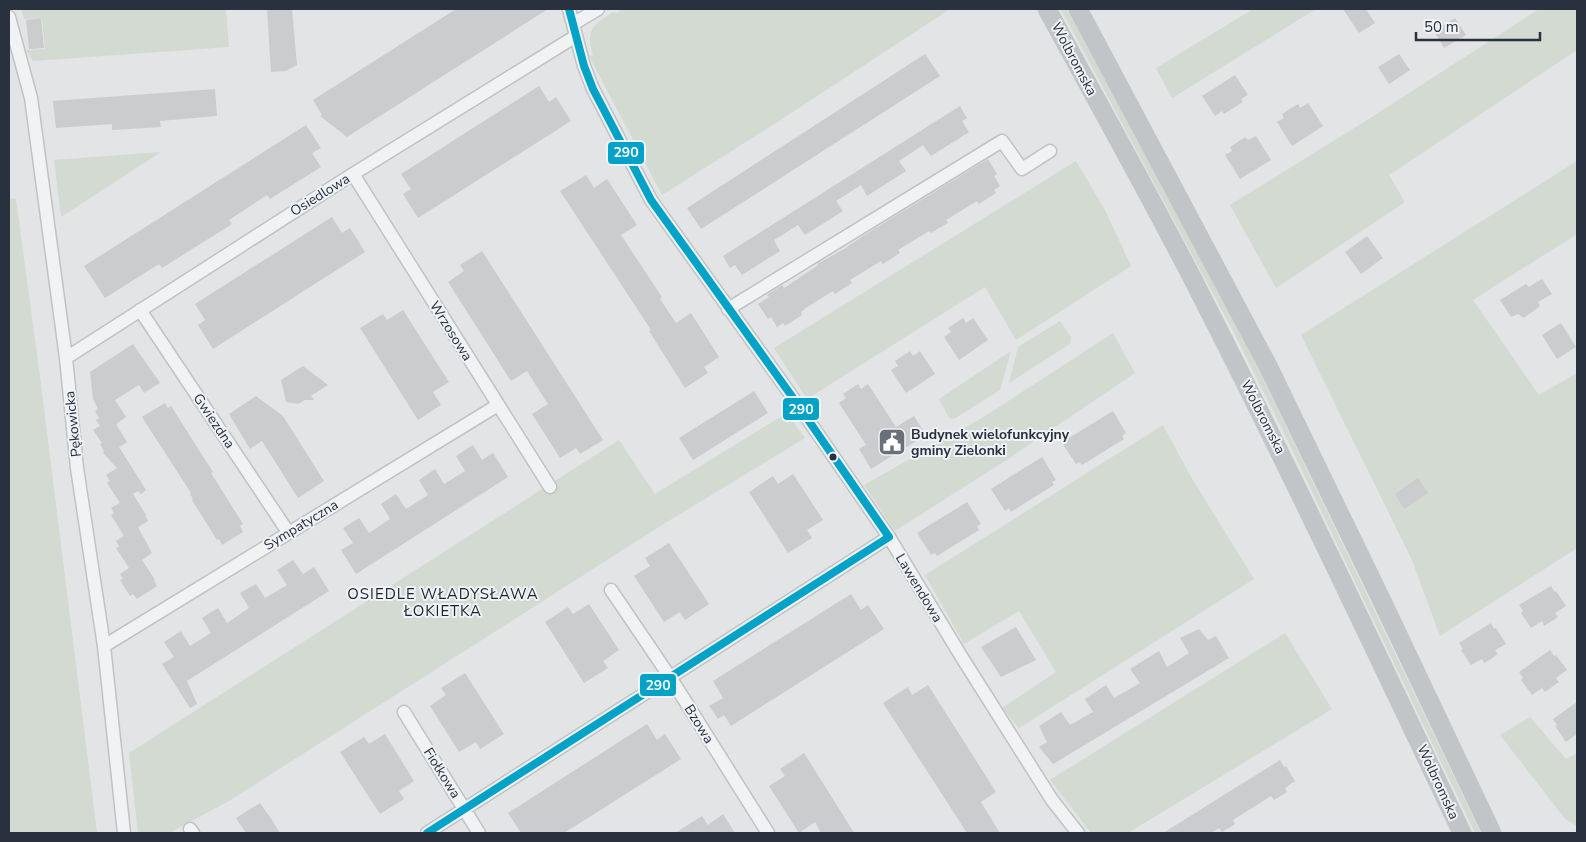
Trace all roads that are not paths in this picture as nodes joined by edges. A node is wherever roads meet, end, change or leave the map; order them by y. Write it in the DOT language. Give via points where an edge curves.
graph roads {
  1 [pos="569,9"];
  2 [pos="598,9"];
  3 [pos="1046,9"];
  4 [pos="1078,9"];
  5 [pos="9,17"];
  6 [pos="574,30"];
  7 [pos="1050,151"];
  8 [pos="353,174"];
  9 [pos="728,309"];
  10 [pos="140,310"];
  11 [pos="66,358"];
  12 [pos="498,405"];
  13 [pos="550,487"];
  14 [pos="288,532"];
  15 [pos="889,537"];
  16 [pos="611,590"];
  17 [pos="104,646"];
  18 [pos="670,677"];
  19 [pos="404,712"];
  20 [pos="464,810"];
  21 [pos="1488,826"];
  22 [pos="124,833"];
  23 [pos="427,833"];
  24 [pos="479,833"];
  25 [pos="768,833"];
  26 [pos="1078,833"];
  27 [pos="1462,833"];
  1 -- 6 [label="street, Lawendowa"];
  2 -- 6 [label="street, Osiedlowa"];
  3 -- 27 [label="main road, Wolbromska" via="1204,300 1274,438"];
  4 -- 21 [label="main road, Wolbromska" via="1267,364"];
  5 -- 11 [label="street, Pękowicka" via="31,98"];
  6 -- 8 [label="street, Osiedlowa"];
  6 -- 9 [label="street, Lawendowa" via="594,89 651,200"];
  7 -- 9 [label="street" via="1022,169 1002,141"];
  8 -- 10 [label="street, Osiedlowa"];
  8 -- 12 [label="street, Wrzosowa"];
  9 -- 15 [label="street, Lawendowa"];
  10 -- 11 [label="street, Osiedlowa"];
  10 -- 14 [label="street, Gwiezdna"];
  11 -- 17 [label="street, Pękowicka" via="77,468"];
  12 -- 13 [label="street, Wrzosowa"];
  12 -- 14 [label="street, Sympatyczna"];
  14 -- 17 [label="street, Sympatyczna"];
  15 -- 18 [label="street"];
  15 -- 26 [label="street, Lawendowa" via="1048,793"];
  16 -- 18 [label="street, Bzowa"];
  17 -- 22 [label="street, Pękowicka"];
  18 -- 20 [label="street"];
  18 -- 25 [label="street, Bzowa"];
  19 -- 20 [label="street, Fiołkowa"];
  20 -- 23 [label="street"];
  20 -- 24 [label="street, Fiołkowa"];
}
